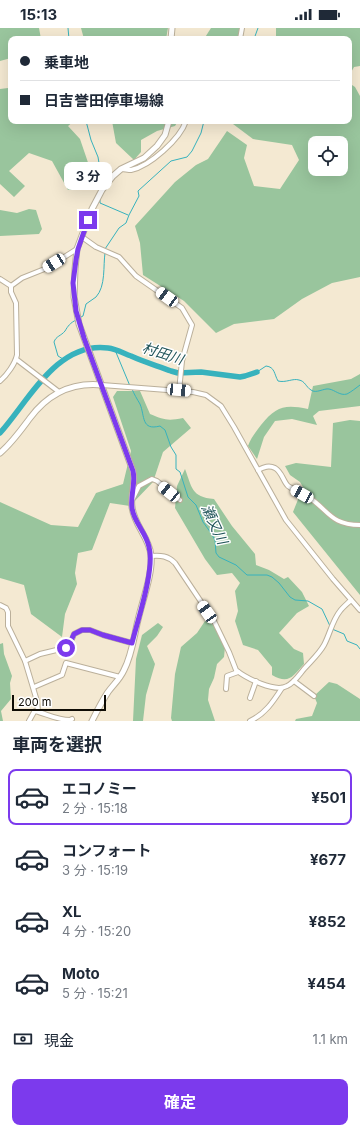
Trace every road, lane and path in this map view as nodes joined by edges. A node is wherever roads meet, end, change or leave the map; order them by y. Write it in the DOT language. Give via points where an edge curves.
graph roads {
  1 [pos="168,124"];
  2 [pos="185,124"];
  3 [pos="121,169"];
  4 [pos="82,237"];
  5 [pos="78,249"];
  6 [pos="0,279"];
  7 [pos="11,286"];
  8 [pos="16,360"];
  9 [pos="0,381"];
  10 [pos="102,385"];
  11 [pos="179,390"];
  12 [pos="59,392"];
  13 [pos="0,453"];
  14 [pos="258,470"];
  15 [pos="131,500"];
  16 [pos="180,500"];
  17 [pos="360,525"];
  18 [pos="151,556"];
  19 [pos="351,600"];
  20 [pos="0,604"];
  21 [pos="360,610"];
  22 [pos="132,643"];
  23 [pos="25,660"];
  24 [pos="238,672"];
  25 [pos="120,677"];
  26 [pos="256,681"];
  27 [pos="294,681"];
  28 [pos="34,687"];
  29 [pos="282,688"];
  30 [pos="226,689"];
  31 [pos="314,696"];
  32 [pos="250,698"];
  33 [pos="38,711"];
  34 [pos="69,720"];
  35 [pos="28,721"];
  36 [pos="92,721"];
  37 [pos="250,721"];
  1 -- 3 [label="main road" via="165,135 157,146 144,158"];
  2 -- 3 [label="street" via="170,144 152,160 131,170"];
  3 -- 4 [label="main road" via="102,190"];
  4 -- 5 [label="main road"];
  4 -- 11 [label="street" via="96,247 119,257 136,276 182,308 192,325 182,361"];
  5 -- 7 [label="street"];
  5 -- 10 [label="main road" via="74,276 76,311"];
  6 -- 7 [label="street"];
  7 -- 8 [label="street" via="16,303"];
  8 -- 9 [label="street"];
  8 -- 12 [label="street"];
  10 -- 11 [label="street"];
  10 -- 12 [label="main road" via="82,384"];
  10 -- 15 [label="main road" via="133,471"];
  11 -- 14 [label="street" via="206,395 220,406"];
  12 -- 13 [label="main road" via="37,409"];
  14 -- 17 [label="street" via="266,466 275,468 287,485 307,496 337,521 348,525"];
  14 -- 19 [label="street" via="286,520"];
  15 -- 16 [label="street" via="139,486 152,479"];
  15 -- 18 [label="main road" via="134,517 148,543"];
  18 -- 22 [label="main road" via="149,576"];
  18 -- 24 [label="street" via="164,555 175,563 214,622"];
  19 -- 21 [label="street"];
  19 -- 27 [label="street" via="340,610 324,645"];
  20 -- 23 [label="street" via="7,610 8,626"];
  22 -- 23 [label="street" via="90,630 82,630 74,634 68,647"];
  22 -- 25 [label="main road" via="128,662"];
  23 -- 28 [label="street"];
  24 -- 26 [label="street"];
  24 -- 30 [label="street" via="227,676"];
  25 -- 28 [label="street" via="66,663 62,676"];
  25 -- 36 [label="main road" via="107,693"];
  26 -- 29 [label="street"];
  26 -- 32 [label="street"];
  27 -- 29 [label="street"];
  27 -- 31 [label="street"];
  28 -- 33 [label="street"];
  29 -- 37 [label="street" via="267,710"];
  33 -- 34 [label="street" via="48,716"];
  33 -- 35 [label="street" via="34,712"];
}
